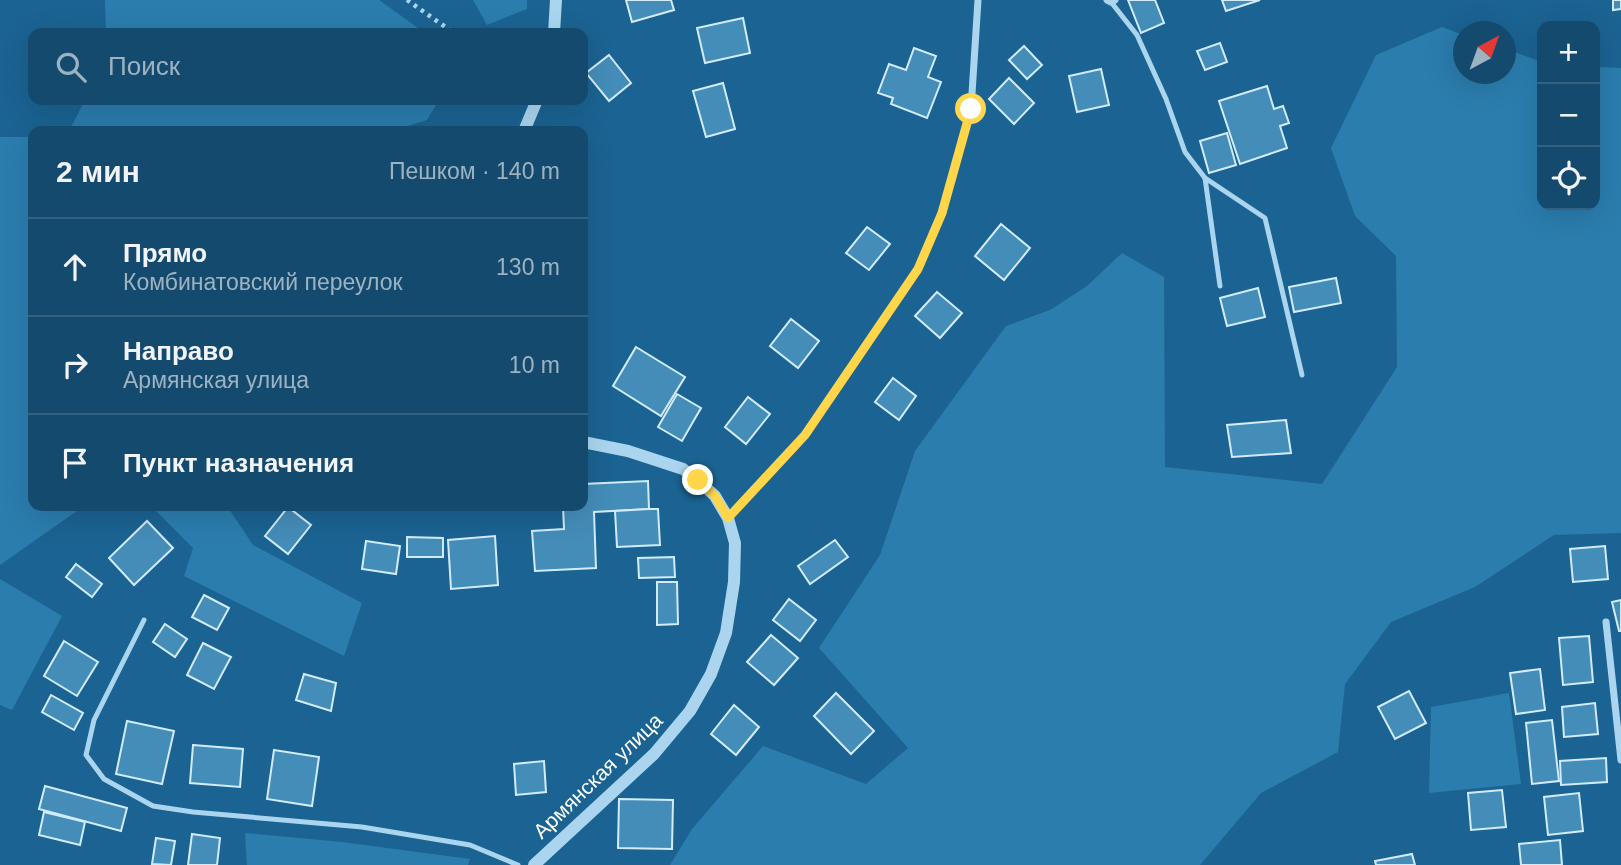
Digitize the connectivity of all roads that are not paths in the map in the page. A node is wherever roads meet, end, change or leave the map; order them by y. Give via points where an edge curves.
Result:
1 (555, 0) edge
2 (978, 0) edge
3 (1111, 1) edge
4 (554, 28) edge
5 (535, 105) edge
6 (526, 126) edge
7 (1205, 178) junction
8 (1220, 286) dead end
9 (1302, 375) dead end
10 (588, 443) edge
11 (728, 518) junction
12 (144, 620) dead end
13 (1606, 622) dead end
14 (1621, 760) edge
15 (518, 865) edge
16 (534, 865) edge

1 - 4 street
2 - 11 street via 971,109 942,213 918,269 805,435
3 - 7 lane via 1137,35 1185,152
5 - 6 street
7 - 8 lane
7 - 9 lane via 1265,218
10 - 11 street, Армянская улица via 683,469 715,496
11 - 16 street, Армянская улица via 735,543 734,582 726,633 712,674 690,711 654,754
12 - 15 lane via 94,720 86,755 104,779 153,806 362,827 470,845
13 - 14 street

